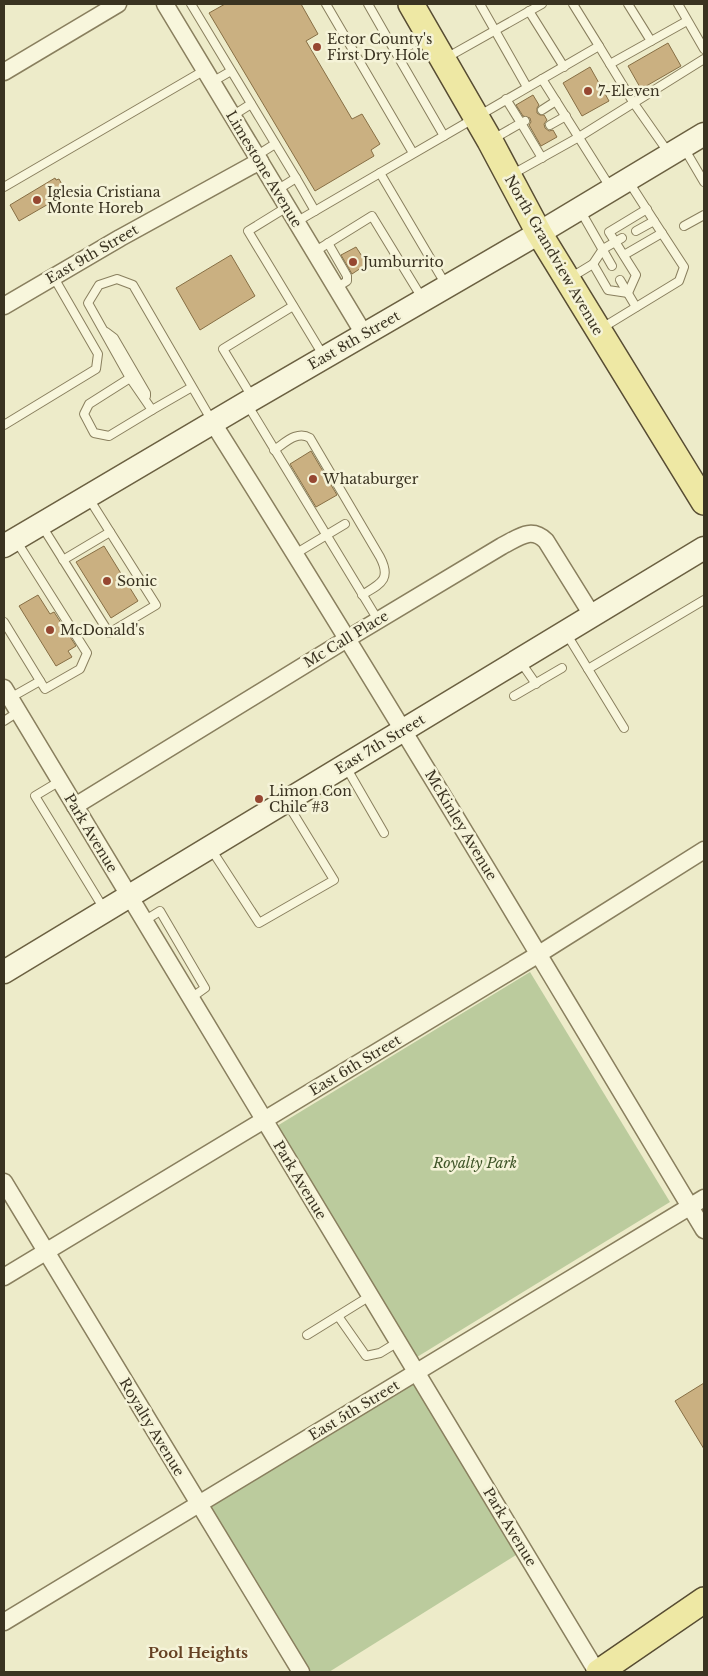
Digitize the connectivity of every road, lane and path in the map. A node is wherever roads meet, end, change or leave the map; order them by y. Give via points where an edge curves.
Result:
1 (118, 4) edge
2 (165, 4) edge
3 (191, 4) edge
4 (326, 4) edge
5 (368, 4) edge
6 (411, 4) edge
7 (480, 4) edge
8 (542, 4) edge
9 (573, 4) edge
10 (628, 4) edge
11 (678, 4) edge
12 (529, 12) junction
13 (688, 21) junction
14 (495, 30) junction
15 (429, 35) junction
16 (651, 41) junction
17 (599, 46) junction
18 (704, 49) edge
19 (396, 53) junction
20 (443, 59) junction
21 (704, 59) edge
22 (610, 64) junction
23 (564, 67) junction
24 (231, 71) junction
25 (4, 72) edge
26 (209, 76) junction
27 (542, 79) junction
28 (527, 87) junction
29 (506, 99) junction
30 (556, 101) junction
31 (633, 102) junction
32 (251, 104) junction
33 (542, 110) dead end
34 (232, 116) junction
35 (566, 116) junction
36 (476, 117) junction
37 (523, 122) junction
38 (550, 125) dead end
39 (704, 134) edge
40 (444, 136) junction
41 (579, 137) junction
42 (490, 141) junction
43 (275, 144) junction
44 (676, 150) junction
45 (414, 153) junction
46 (258, 158) junction
47 (542, 158) junction
48 (380, 173) junction
49 (509, 177) junction
50 (296, 178) junction
51 (704, 182) edge
52 (620, 185) junction
53 (4, 187) edge
54 (277, 190) junction
55 (287, 206) junction
56 (579, 208) junction
57 (647, 209) junction
58 (315, 211) junction
59 (704, 214) edge
60 (654, 221) junction
61 (296, 222) junction
62 (684, 226) dead end
63 (636, 230) dead end
64 (540, 233) junction
65 (662, 233) junction
66 (618, 240) junction
67 (321, 247) junction
68 (603, 249) junction
69 (624, 256) junction
70 (593, 264) junction
71 (612, 266) dead end
72 (53, 276) junction
73 (568, 279) junction
74 (620, 280) dead end
75 (447, 286) junction
76 (628, 293) junction
77 (424, 300) junction
78 (4, 306) edge
79 (293, 306) junction
80 (636, 307) junction
81 (103, 330) junction
82 (598, 331) junction
83 (364, 334) junction
84 (324, 357) junction
85 (130, 378) junction
86 (192, 387) junction
87 (146, 401) junction
88 (250, 401) junction
89 (152, 410) junction
90 (213, 423) junction
91 (4, 425) edge
92 (274, 450) junction
93 (88, 497) junction
94 (704, 502) edge
95 (41, 524) junction
96 (345, 524) dead end
97 (110, 532) junction
98 (325, 535) junction
99 (10, 543) edge
100 (704, 548) edge
101 (295, 554) junction
102 (63, 560) junction
103 (362, 595) junction
104 (704, 600) edge
105 (592, 615) junction
106 (378, 620) junction
107 (4, 622) edge
108 (565, 632) junction
109 (347, 639) junction
110 (518, 660) junction
111 (562, 668) dead end
112 (588, 669) junction
113 (40, 681) junction
114 (536, 684) junction
115 (514, 696) dead end
116 (11, 700) edge
117 (4, 721) edge
118 (624, 728) dead end
119 (403, 730) junction
120 (345, 765) junction
121 (60, 780) junction
122 (286, 801) junction
123 (75, 806) junction
124 (384, 833) dead end
125 (210, 847) junction
126 (704, 850) edge
127 (129, 896) junction
128 (105, 910) junction
129 (539, 954) junction
130 (7, 967) edge
131 (264, 1120) junction
132 (4, 1182) edge
133 (697, 1202) edge
134 (704, 1230) edge
135 (46, 1252) junction
136 (4, 1277) edge
137 (370, 1296) junction
138 (338, 1316) junction
139 (307, 1335) dead end
140 (398, 1342) junction
141 (416, 1372) junction
142 (199, 1504) junction
143 (704, 1600) edge
144 (5, 1619) edge
145 (301, 1672) edge
146 (598, 1672) edge

1 - 25 street
2 - 26 street, Limestone Avenue
3 - 24 lane
4 - 45 lane
5 - 19 lane
6 - 15 main road, North Grandview Avenue
7 - 14 lane
8 - 12 lane
9 - 17 lane
10 - 16 lane
11 - 13 lane
12 - 14 lane
12 - 23 lane
13 - 16 lane
13 - 18 lane
14 - 20 lane
14 - 28 lane
15 - 19 lane
15 - 20 main road, North Grandview Avenue
16 - 22 lane
17 - 22 lane
17 - 23 lane
19 - 40 lane
20 - 36 main road, North Grandview Avenue
21 - 31 lane
22 - 31 lane
23 - 27 lane
24 - 26 lane
24 - 32 lane
26 - 34 street, Limestone Avenue
26 - 53 lane
27 - 28 lane
27 - 30 lane
28 - 29 lane
29 - 36 lane
29 - 37 lane
30 - 33 lane
30 - 35 lane
31 - 41 lane
31 - 44 lane
32 - 34 lane
32 - 43 lane
34 - 46 street, Limestone Avenue
35 - 38 lane
35 - 41 lane
36 - 40 lane
36 - 42 main road, North Grandview Avenue
37 - 42 lane
37 - 47 lane
39 - 44 street, East 8th Street
40 - 45 lane
41 - 47 lane
41 - 52 lane
42 - 49 main road, North Grandview Avenue
43 - 46 lane
43 - 50 lane
44 - 51 lane
44 - 52 street, East 8th Street
45 - 48 lane
46 - 54 street, Limestone Avenue
46 - 72 street, East 9th Street
47 - 49 lane
48 - 58 lane
48 - 75 lane
49 - 64 main road, North Grandview Avenue
50 - 54 lane
50 - 58 lane
52 - 56 street, East 8th Street
52 - 57 lane
54 - 55 street, Limestone Avenue
55 - 61 street, Limestone Avenue
55 - 79 lane via 248,231
56 - 64 street, East 8th Street
56 - 68 lane
57 - 60 lane
57 - 66 lane via 608,232
58 - 61 lane
59 - 62 lane
60 - 63 lane
60 - 65 lane
61 - 67 street, Limestone Avenue
64 - 73 main road, North Grandview Avenue
64 - 75 street, East 8th Street
65 - 69 lane
65 - 80 lane via 684,267 679,281
66 - 68 lane
66 - 69 lane
67 - 77 lane via 372,216
67 - 83 street, Limestone Avenue via 336,288
68 - 70 lane
68 - 71 lane
69 - 76 lane via 636,275
70 - 73 lane
70 - 76 lane via 608,290
72 - 78 street, East 9th Street
72 - 91 lane via 98,354 96,368
73 - 82 main road, North Grandview Avenue
74 - 76 lane
75 - 77 street, East 8th Street
76 - 80 lane
77 - 83 street, East 8th Street
79 - 84 lane
79 - 88 lane via 223,349
80 - 82 lane
81 - 85 lane
81 - 86 lane via 88,303 99,285 117,279 133,285
81 - 87 lane via 114,338 146,393
82 - 94 main road, North Grandview Avenue
83 - 84 street, East 8th Street
84 - 88 street, East 8th Street
85 - 87 lane
85 - 89 lane via 89,404 84,414 94,433 109,436
86 - 89 lane
86 - 90 lane
87 - 89 lane
88 - 90 street, East 8th Street
88 - 92 lane
90 - 93 street, East 8th Street
90 - 101 street, McKinley Avenue
92 - 98 lane
92 - 103 lane via 297,435 304,434 310,438 386,571 380,584
93 - 95 street, East 8th Street
93 - 97 lane
95 - 99 street, East 8th Street
95 - 102 lane
96 - 98 lane
97 - 102 lane
97 - 102 lane via 156,605 109,634
98 - 101 lane
98 - 103 lane
99 - 113 lane via 87,653 80,669 45,689
100 - 105 street, East 7th Street
101 - 109 street, McKinley Avenue
103 - 106 lane
104 - 112 lane
105 - 106 street, Mc Call Place via 546,541 540,534 533,533 502,546
105 - 108 street, East 7th Street
106 - 109 street, Mc Call Place
107 - 113 lane
108 - 110 street, East 7th Street
108 - 112 lane
109 - 119 street, McKinley Avenue
109 - 123 street, Mc Call Place
110 - 114 lane
110 - 119 street, East 7th Street
111 - 114 lane
112 - 118 lane
113 - 116 lane
114 - 115 lane
116 - 117 lane
116 - 121 street, Park Avenue
119 - 120 street, East 7th Street
119 - 129 street, McKinley Avenue
120 - 122 street, East 7th Street
120 - 124 lane
121 - 123 street, Park Avenue
121 - 128 lane via 35,796
122 - 125 street, East 7th Street
122 - 125 lane via 334,880 260,923
123 - 127 street, Park Avenue
125 - 127 street, East 7th Street
126 - 129 street, East 6th Street
127 - 128 street, East 7th Street
127 - 131 street, Park Avenue
128 - 130 street, East 7th Street
129 - 131 street, East 6th Street
129 - 133 street, McKinley Avenue
131 - 135 street, East 6th Street
131 - 137 street, Park Avenue
132 - 135 street, Royalty Avenue
133 - 134 street, McKinley Avenue
133 - 141 street, East 5th Street
135 - 136 street, East 6th Street
135 - 142 street, Royalty Avenue
137 - 138 lane
137 - 140 street, Park Avenue
138 - 139 lane
138 - 140 lane via 363,1355 380,1353
140 - 141 street, Park Avenue
141 - 142 street, East 5th Street
141 - 146 street, Park Avenue
142 - 144 street, East 5th Street
142 - 145 street, Royalty Avenue
143 - 146 main road

